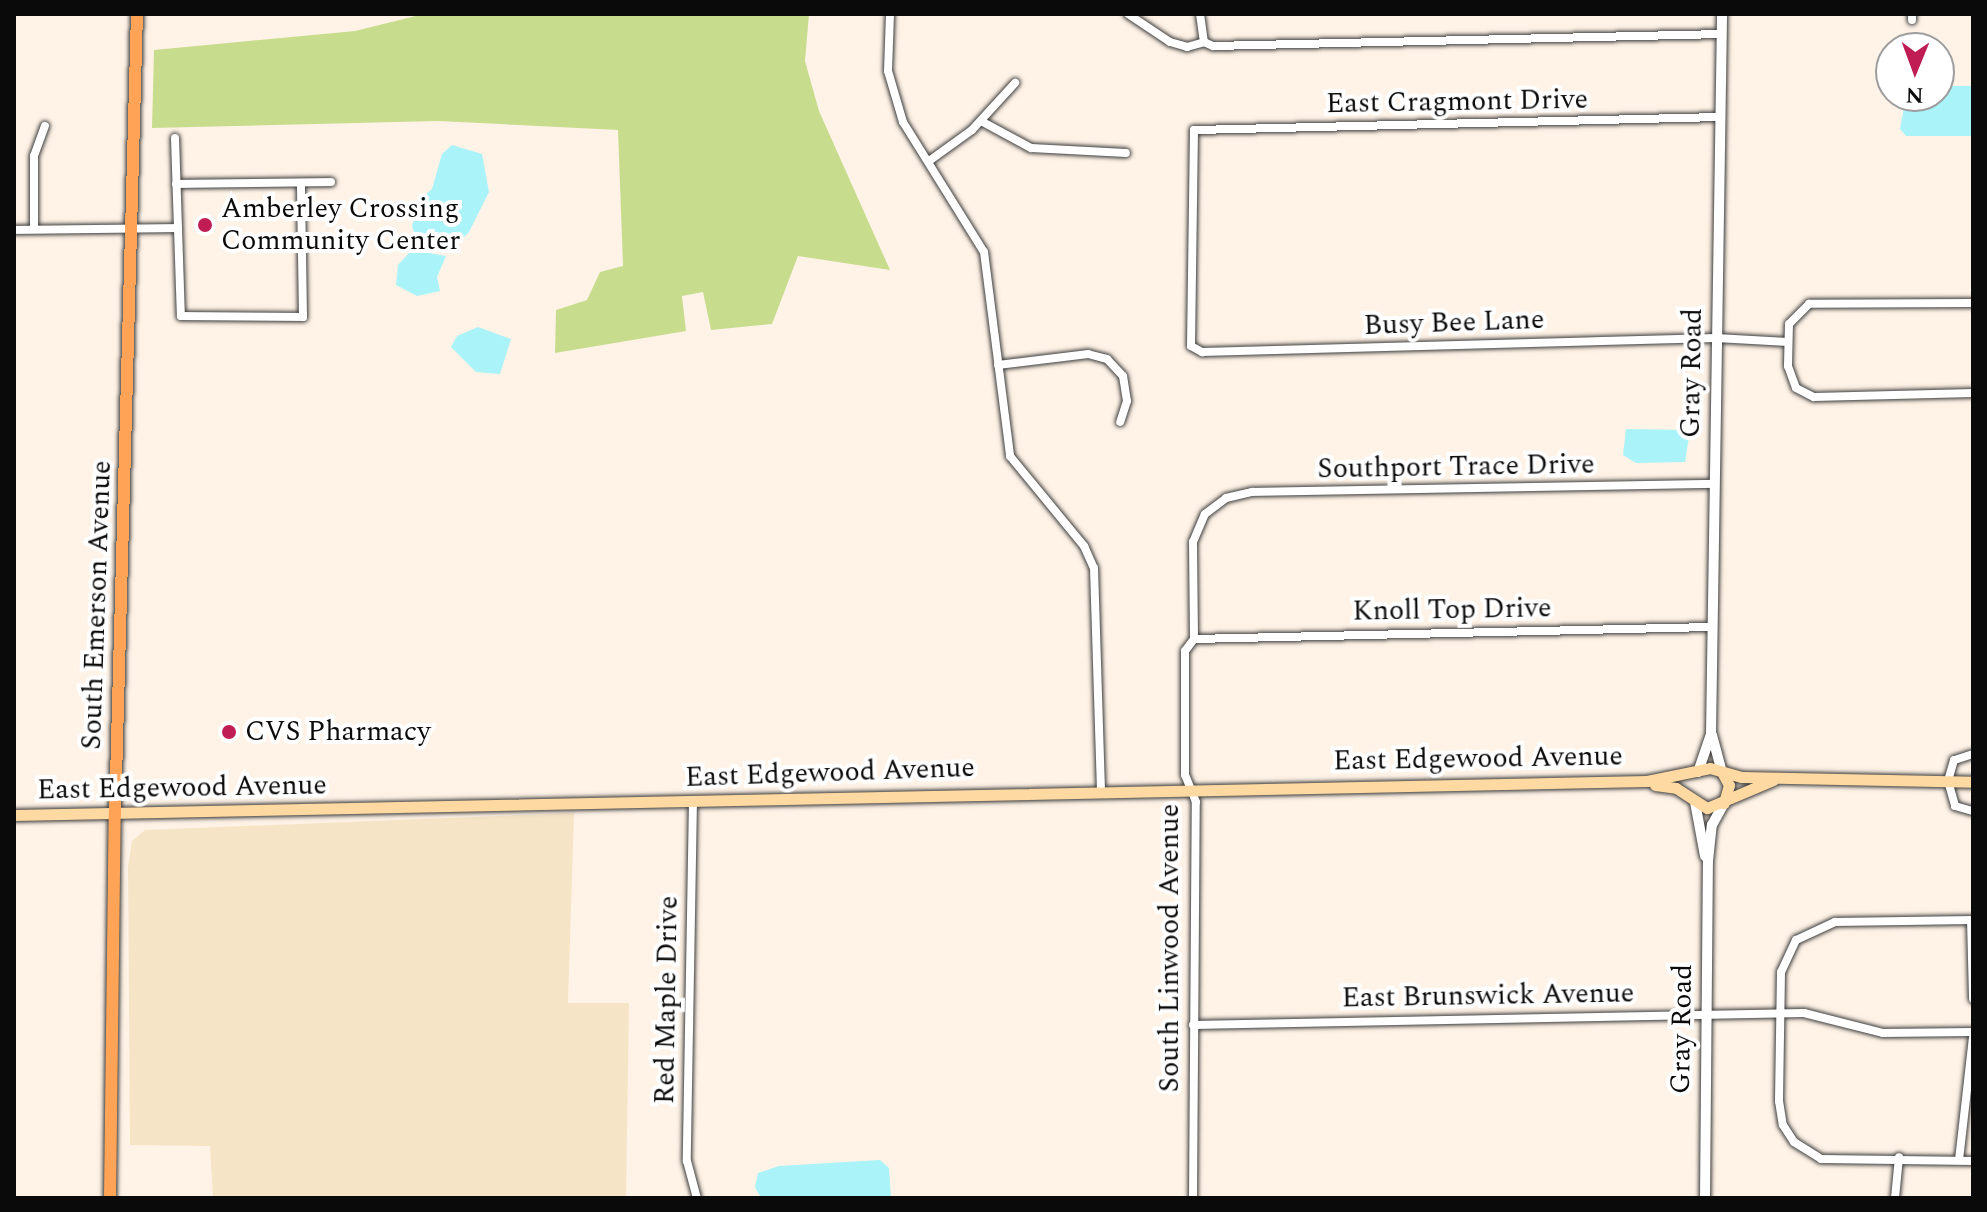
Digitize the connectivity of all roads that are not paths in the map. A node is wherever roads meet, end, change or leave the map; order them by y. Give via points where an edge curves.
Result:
1 (137, 14) edge
2 (890, 14) edge
3 (1128, 14) edge
4 (1200, 14) edge
5 (1722, 14) edge
6 (1722, 34) junction
7 (1204, 42) junction
8 (1015, 83) dead end
9 (1720, 117) junction
10 (981, 121) junction
11 (45, 126) dead end
12 (175, 138) dead end
13 (1126, 153) dead end
14 (929, 161) junction
15 (331, 182) dead end
16 (301, 183) junction
17 (176, 184) junction
18 (178, 228) junction
19 (34, 229) junction
20 (14, 230) edge
21 (133, 230) junction
22 (1973, 303) edge
23 (1716, 338) junction
24 (1788, 342) junction
25 (1194, 350) joint
26 (998, 365) junction
27 (1973, 393) edge
28 (1120, 422) dead end
29 (1714, 484) junction
30 (1205, 514) joint
31 (1711, 627) junction
32 (1194, 639) junction
33 (1711, 734) junction
34 (1973, 754) edge
35 (1698, 772) junction
36 (1722, 772) junction
37 (1784, 775) junction
38 (1647, 781) junction
39 (1948, 781) junction
40 (1973, 782) edge
41 (1190, 788) junction
42 (1101, 789) junction
43 (693, 800) junction
44 (1695, 802) junction
45 (1724, 803) junction
46 (1973, 811) edge
47 (14, 815) edge
48 (115, 815) junction
49 (1708, 861) junction
50 (1972, 920) edge
51 (1973, 999) edge
52 (1707, 1012) junction
53 (1782, 1014) junction
54 (1193, 1025) junction
55 (1973, 1035) edge
56 (1899, 1157) junction
57 (1959, 1160) junction
58 (1973, 1161) edge
59 (110, 1198) edge
60 (697, 1198) edge
61 (1193, 1198) edge
62 (1705, 1198) edge
63 (1895, 1198) edge

1 - 21 main road, South Emerson Avenue
2 - 14 street via 890,87 903,122
3 - 7 street via 1176,44
4 - 7 street
5 - 6 street, Gray Road
6 - 7 street
6 - 9 street, Gray Road
8 - 10 street
9 - 23 street, Gray Road
9 - 25 street, East Cragmont Drive via 1194,130 1189,317
10 - 13 street via 1031,148
10 - 14 street
11 - 19 street via 34,156
12 - 17 street
14 - 26 street via 984,252
15 - 16 street
16 - 17 street
16 - 18 street via 303,317 181,316
17 - 18 street
18 - 21 street
19 - 20 street
19 - 21 street
21 - 48 main road, South Emerson Avenue
22 - 24 street via 1809,304 1791,320
23 - 24 street, Busy Bee Lane
23 - 25 street, Busy Bee Lane
23 - 29 street, Gray Road
24 - 27 street via 1790,378 1806,395
26 - 28 street via 1088,354 1107,359 1123,376 1127,401
26 - 42 street via 1010,456 1084,546 1094,568
29 - 30 street, Southport Trace Drive via 1252,492 1226,498
29 - 31 street, Gray Road
30 - 32 street, South Linwood Avenue via 1192,550
31 - 32 street, Knoll Top Drive
31 - 33 street, Gray Road
32 - 41 street, South Linwood Avenue via 1185,651 1185,775
33 - 35 street, Gray Road
33 - 36 street, Gray Road
34 - 39 street via 1956,759
35 - 36 main road
35 - 38 main road, East Edgewood Avenue
35 - 44 main road via 1689,789
36 - 37 main road via 1742,777
36 - 45 main road via 1729,785
37 - 39 main road
37 - 45 main road
38 - 41 main road, East Edgewood Avenue
38 - 44 main road, East Edgewood Avenue via 1676,788
39 - 40 main road
39 - 46 street via 1952,801
41 - 42 main road, East Edgewood Avenue
41 - 54 street, South Linwood Avenue via 1196,802
42 - 43 main road, East Edgewood Avenue
43 - 48 main road, East Edgewood Avenue
43 - 60 street, Red Maple Drive via 687,1165
44 - 45 main road via 1707,808
44 - 49 street, Gray Road
45 - 49 street, Gray Road via 1714,818
47 - 48 main road, East Edgewood Avenue
48 - 59 main road, South Emerson Avenue
49 - 52 street, Gray Road
50 - 51 street
50 - 53 street via 1835,922 1812,928 1785,957
52 - 53 street, East Brunswick Avenue
52 - 54 street, East Brunswick Avenue
52 - 62 street, Gray Road
53 - 55 street, East Brunswick Avenue via 1819,1015 1896,1035
53 - 56 street via 1779,1109 1794,1142 1829,1161
54 - 61 street, South Linwood Avenue
55 - 57 street
56 - 57 street
56 - 63 street
57 - 58 street

